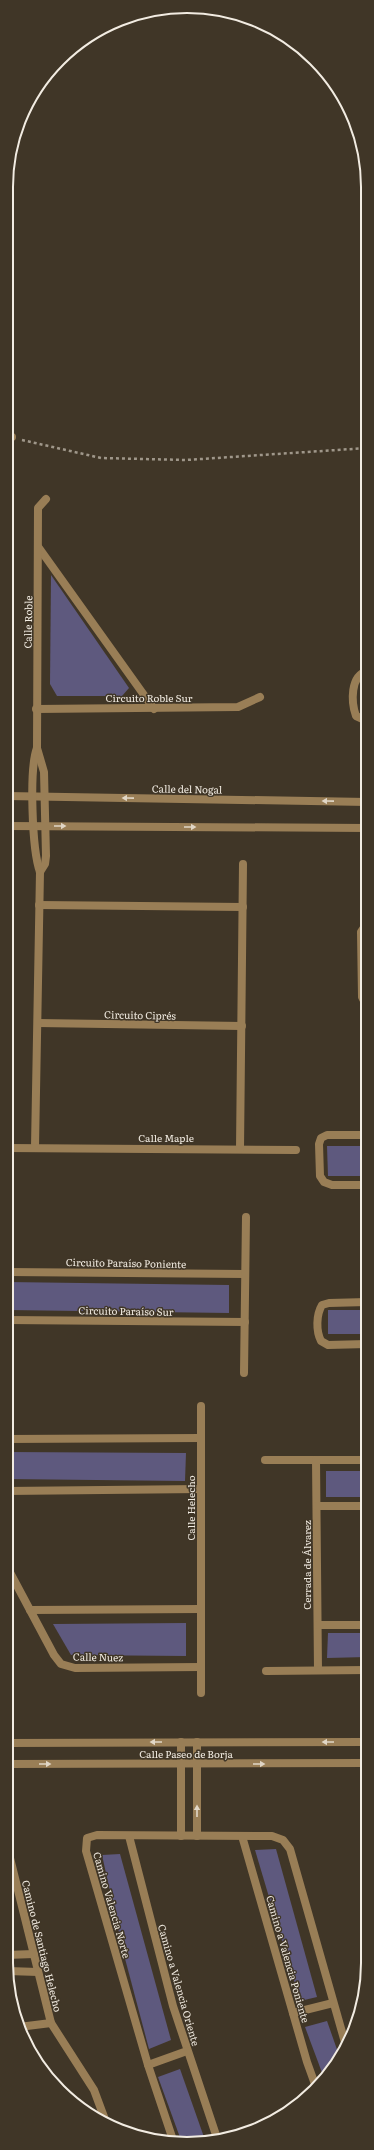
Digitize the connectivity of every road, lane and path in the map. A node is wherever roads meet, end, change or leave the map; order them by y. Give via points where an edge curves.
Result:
1 (13, 438) edge
2 (361, 448) edge
3 (46, 500) dead end
4 (39, 548) junction
5 (361, 674) edge
6 (260, 697) dead end
7 (36, 709) junction
8 (154, 709) junction
9 (361, 719) edge
10 (37, 748) junction
11 (13, 796) edge
12 (33, 796) junction
13 (44, 796) junction
14 (361, 802) edge
15 (13, 826) edge
16 (35, 826) junction
17 (44, 826) junction
18 (361, 828) edge
19 (244, 864) dead end
20 (40, 872) junction
21 (40, 905) junction
22 (243, 907) junction
23 (38, 1023) junction
24 (242, 1026) junction
25 (361, 1135) edge
26 (35, 1147) junction
27 (13, 1148) edge
28 (240, 1149) junction
29 (296, 1150) dead end
30 (361, 1185) edge
31 (246, 1217) dead end
32 (13, 1272) edge
33 (245, 1274) junction
34 (361, 1302) edge
35 (13, 1320) edge
36 (245, 1322) junction
37 (361, 1344) edge
38 (244, 1374) dead end
39 (201, 1406) dead end
40 (201, 1438) junction
41 (13, 1440) edge
42 (265, 1460) dead end
43 (316, 1460) junction
44 (361, 1460) edge
45 (201, 1489) junction
46 (13, 1491) edge
47 (317, 1506) junction
48 (361, 1506) edge
49 (13, 1578) edge
50 (201, 1609) junction
51 (30, 1610) junction
52 (318, 1625) junction
53 (361, 1625) edge
54 (200, 1667) junction
55 (266, 1670) dead end
56 (318, 1670) junction
57 (361, 1670) edge
58 (200, 1692) dead end
59 (181, 1742) junction
60 (197, 1742) junction
61 (361, 1742) edge
62 (13, 1743) edge
63 (361, 1763) edge
64 (13, 1764) edge
65 (181, 1764) junction
66 (197, 1764) junction
67 (129, 1836) junction
68 (181, 1836) junction
69 (197, 1836) junction
70 (242, 1836) junction
71 (13, 1870) edge
72 (34, 1954) junction
73 (13, 1955) edge
74 (13, 1971) edge
75 (38, 1972) junction
76 (333, 2003) junction
77 (293, 2013) junction
78 (51, 2023) junction
79 (25, 2027) edge
80 (344, 2039) edge
81 (187, 2051) junction
82 (148, 2065) junction
83 (314, 2082) edge
84 (104, 2116) edge
85 (216, 2135) edge
86 (172, 2137) edge

1 - 2 path via 101,458 186,460
3 - 4 street, Calle Roble via 38,508
4 - 7 street, Calle Roble
4 - 8 street
5 - 9 street via 354,684 354,711
6 - 8 street, Circuito Roble Sur via 238,707
7 - 8 street, Circuito Roble Sur
7 - 10 street, Calle Roble
10 - 12 street, Calle Roble via 33,764
10 - 13 street, Calle Roble via 43,763
11 - 12 street, Calle del Nogal
12 - 13 street, Calle del Nogal
12 - 16 street, Calle Roble
14 -> 13 street, Calle del Nogal
13 - 17 street, Calle Roble
15 - 16 street
16 - 17 street
16 - 20 street via 35,856
17 -> 18 street
17 - 20 street via 46,856
19 - 22 street
20 - 21 street
21 - 22 street
21 - 23 street
22 - 24 street
23 - 24 street, Circuito Ciprés
23 - 26 street
24 - 28 street
25 - 30 street via 327,1135 321,1138 319,1144 320,1176 324,1182 332,1185
26 - 27 street, Calle Maple
26 - 28 street, Calle Maple
28 - 29 street, Calle Maple
31 - 33 street
32 - 33 street, Circuito Paraíso Poniente
33 - 36 street
34 - 37 street via 329,1302 322,1305 318,1312 318,1336 321,1342 328,1345
35 - 36 street, Circuito Paraíso Sur
36 - 38 street
39 - 40 street, Calle Helecho
40 - 41 street
40 - 45 street, Calle Helecho
42 - 43 street
43 - 44 street
43 - 47 street, Cerrada de Álvarez
45 - 46 street
45 - 50 street, Calle Helecho
47 - 48 street
47 - 52 street, Cerrada de Álvarez
49 - 51 street, Calle Nuez
50 - 51 street
50 - 54 street, Calle Helecho
51 - 54 street, Calle Nuez via 61,1664
52 - 53 street
52 - 56 street, Cerrada de Álvarez
54 - 58 street, Calle Helecho
55 - 56 street
56 - 57 street
59 - 60 street, Calle Paseo de Borja
59 -> 62 street, Calle Paseo de Borja
59 - 65 street
61 -> 60 street, Calle Paseo de Borja
60 - 66 street
66 -> 63 street, Calle Paseo de Borja
64 -> 65 street, Calle Paseo de Borja
65 - 66 street, Calle Paseo de Borja
65 - 68 street
69 -> 66 street
67 - 68 street, Camino Valencia Norte
67 - 81 street, Camino a Valencia Oriente
67 - 82 street, Camino Valencia Norte via 92,1836 87,1838 86,1851
68 - 69 street, Camino Valencia Norte
69 - 70 street, Camino Valencia Norte
70 - 76 street, Camino Valencia Norte via 272,1836 283,1840 290,1849
70 - 77 street, Camino a Valencia Poniente
71 - 72 street, Camino de Santiago Helecho
72 - 73 street
72 - 75 street, Camino de Santiago Helecho
74 - 75 street
75 - 78 street, Camino de Santiago Helecho
76 - 77 street
76 - 80 street
77 - 83 street, Camino a Valencia Poniente
78 - 79 street, Camino de Santiago Helecho
78 - 84 street via 94,2090
81 - 82 street
81 - 85 street, Camino a Valencia Oriente
82 - 86 street, Camino Valencia Norte

